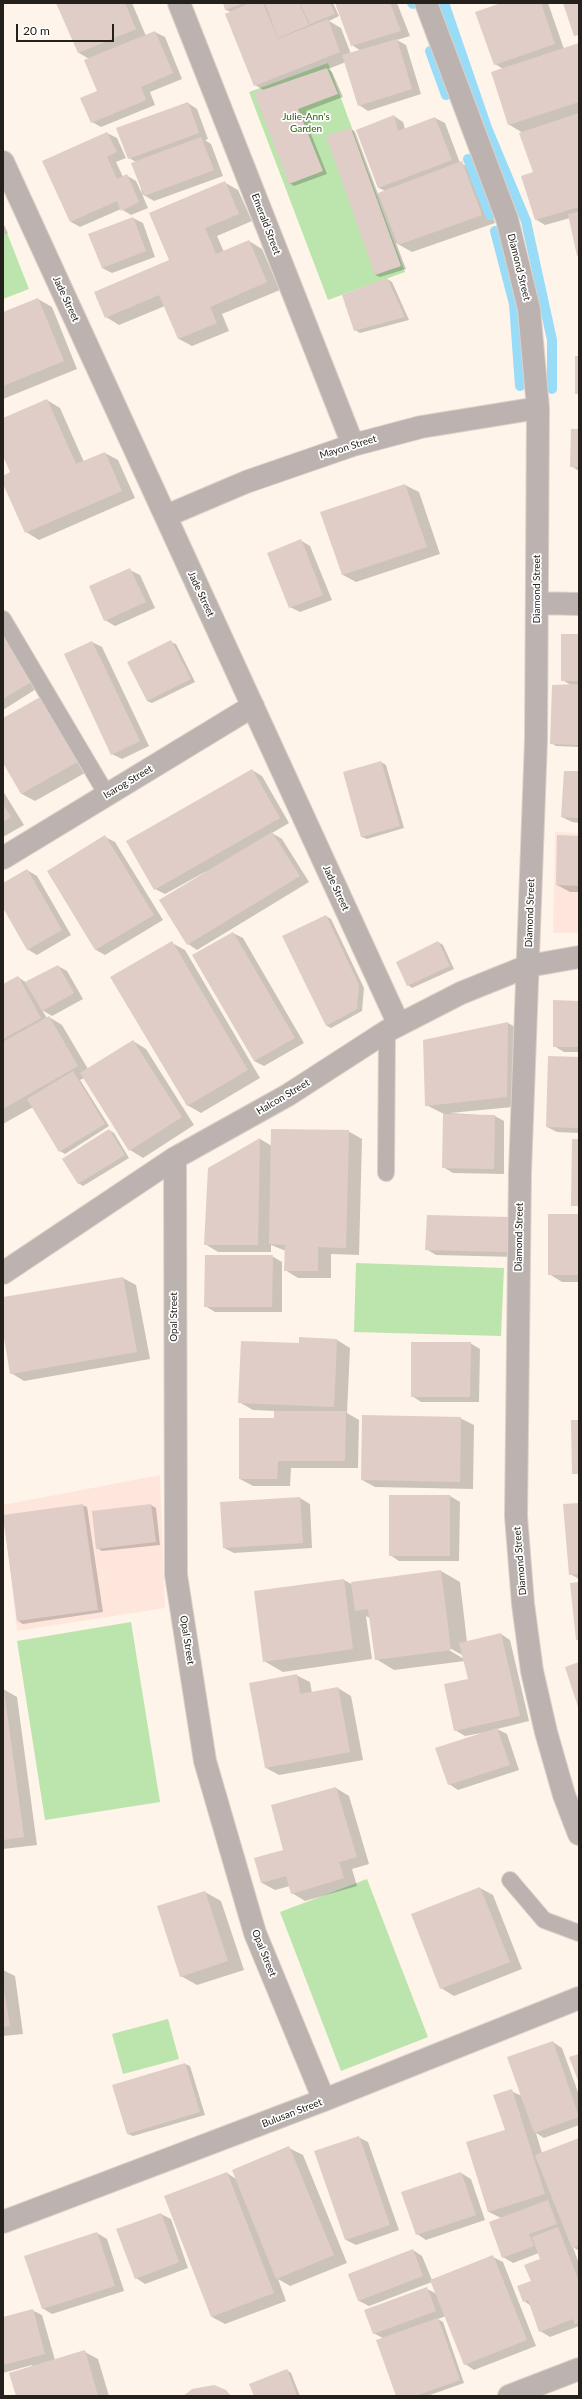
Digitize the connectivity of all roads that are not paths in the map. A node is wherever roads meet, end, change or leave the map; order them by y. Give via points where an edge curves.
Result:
1 (179, 3) edge
2 (426, 3) edge
3 (3, 162) edge
4 (538, 408) junction
5 (353, 445) junction
6 (166, 516) junction
7 (537, 603) junction
8 (579, 604) edge
9 (3, 619) edge
10 (252, 706) junction
11 (107, 795) junction
12 (3, 858) edge
13 (579, 957) edge
14 (528, 966) junction
15 (393, 1028) junction
16 (175, 1158) junction
17 (386, 1173) dead end
18 (3, 1273) edge
19 (579, 1834) edge
20 (510, 1880) dead end
21 (579, 1933) edge
22 (579, 1998) edge
23 (324, 2100) junction
24 (3, 2222) edge
25 (579, 2368) edge
26 (509, 2396) edge

1 - 5 street, Emerald Street
2 - 4 street, Diamond Street via 507,219 529,308
3 - 6 street, Jade Street
4 - 5 street, Mayon Street via 421,427
4 - 7 street, Diamond Street
5 - 6 street, Mayon Street via 246,482
6 - 10 street, Jade Street
7 - 8 street
7 - 14 street, Diamond Street via 536,740
9 - 11 lane
10 - 11 street, Isarog Street
10 - 15 street, Jade Street
11 - 12 street, Isarog Street
13 - 14 street, Halcon Street
14 - 15 street, Halcon Street via 461,993
14 - 19 street, Diamond Street via 518,1256 516,1516 523,1604 532,1671 562,1788
15 - 16 street, Halcon Street via 288,1095
15 - 17 lane
16 - 18 street, Halcon Street
16 - 23 street, Opal Street via 176,1575 206,1761 255,1933
20 - 21 lane via 544,1920
22 - 23 street, Bulusan Street
23 - 24 street, Bulusan Street
25 - 26 street

